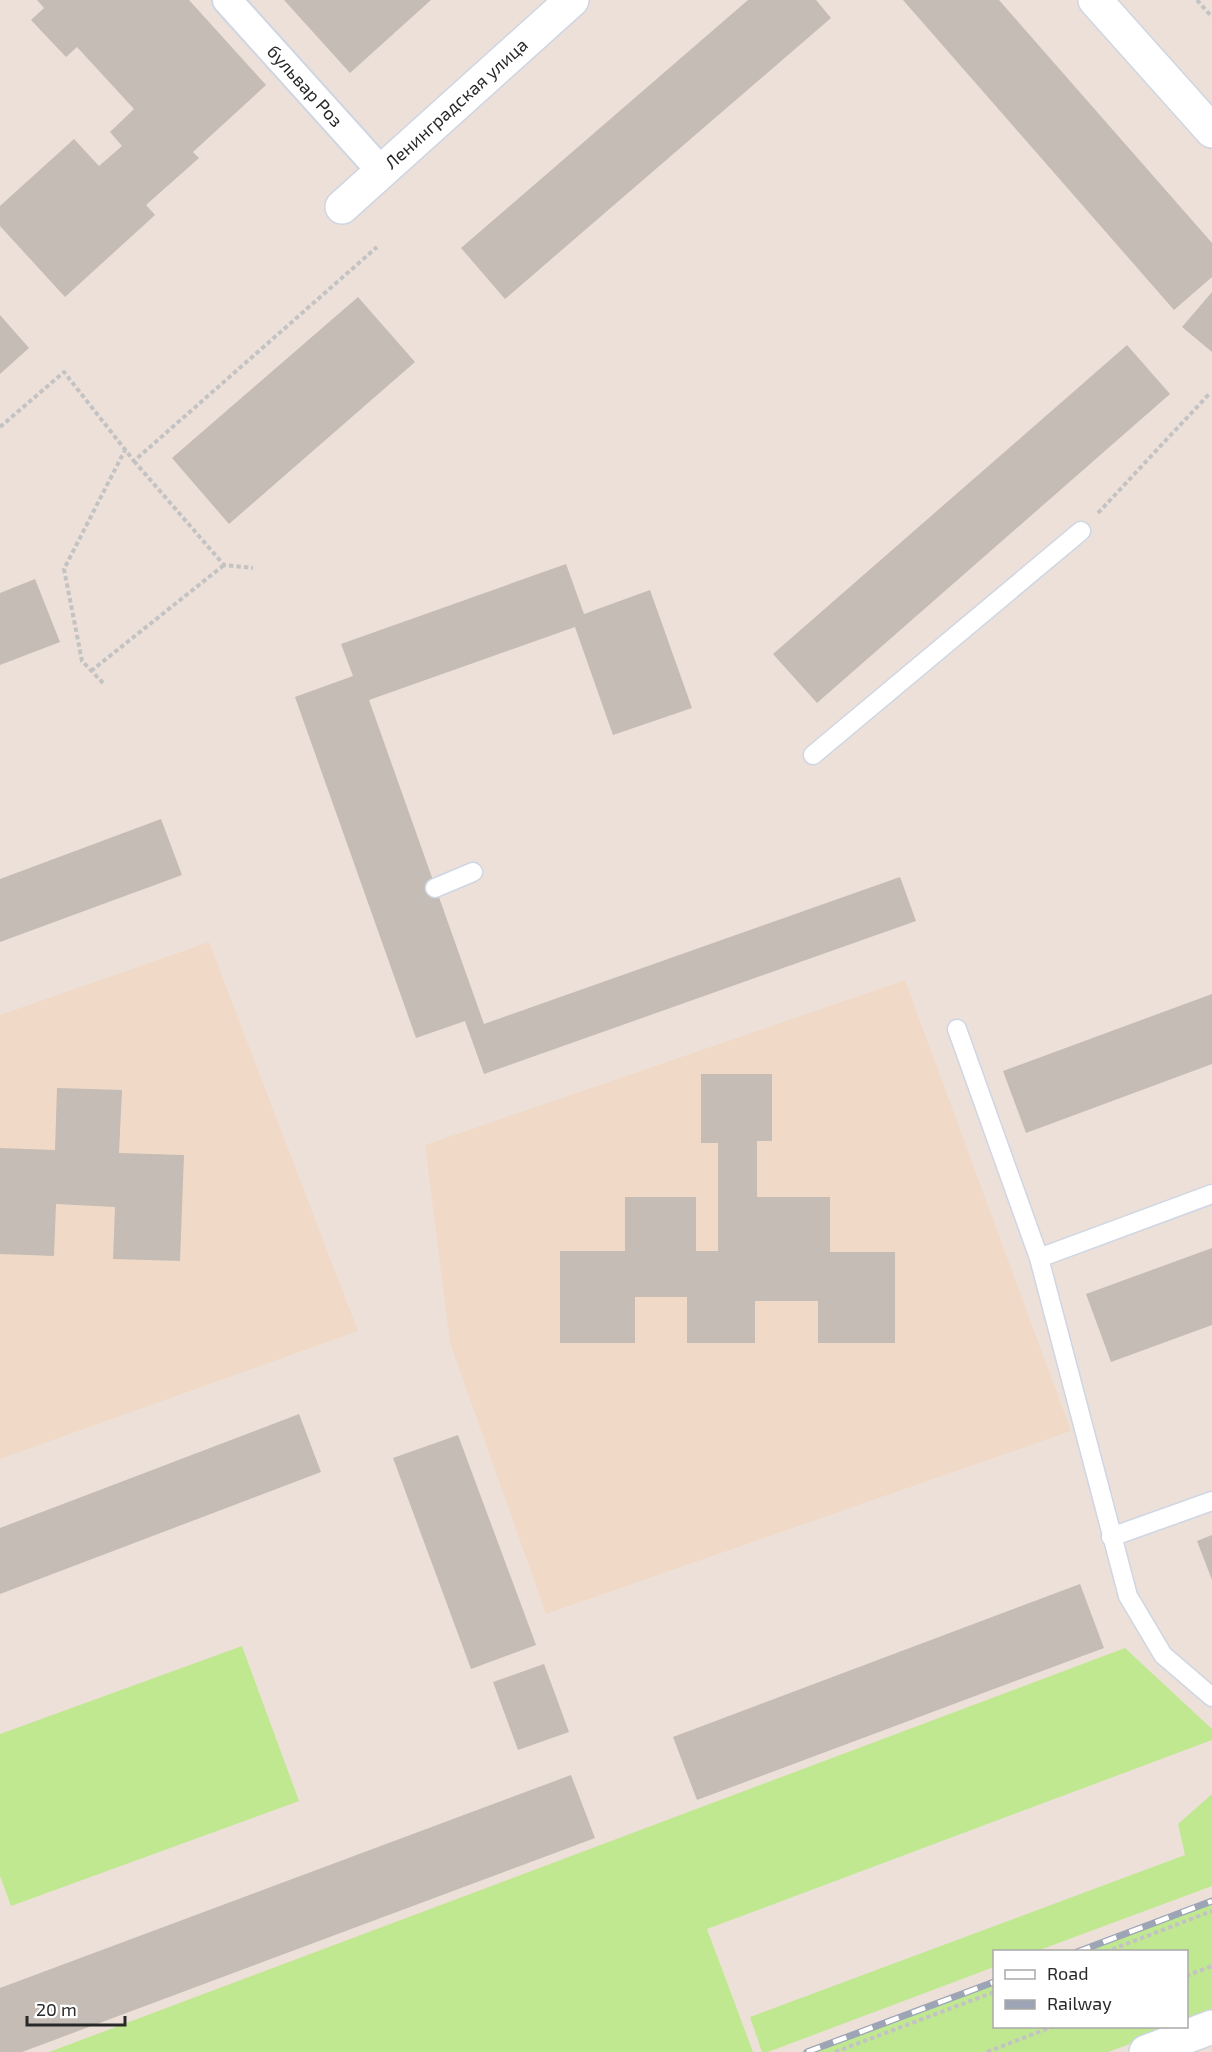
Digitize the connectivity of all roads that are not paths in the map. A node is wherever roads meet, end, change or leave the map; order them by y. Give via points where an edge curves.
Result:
1 (227, 0) edge
2 (572, 0) edge
3 (1095, 0) edge
4 (1212, 131) edge
5 (382, 172) junction
6 (342, 207) dead end
7 (1082, 531) road end
8 (813, 756) dead end
9 (473, 872) dead end
10 (435, 888) dead end
11 (957, 1029) dead end
12 (1212, 1194) edge
13 (1039, 1258) junction
14 (1212, 1500) edge
15 (1111, 1537) junction
16 (1212, 1696) edge
17 (1212, 2027) edge
18 (1146, 2052) edge

1 - 5 street, бульвар Роз
2 - 5 street, Ленинградская улица
3 - 4 street
5 - 6 street, Ленинградская улица
7 - 8 lane
9 - 10 lane
11 - 13 lane
12 - 13 lane
13 - 15 lane
14 - 15 lane
15 - 16 lane via 1128,1596 1163,1655
17 - 18 street

